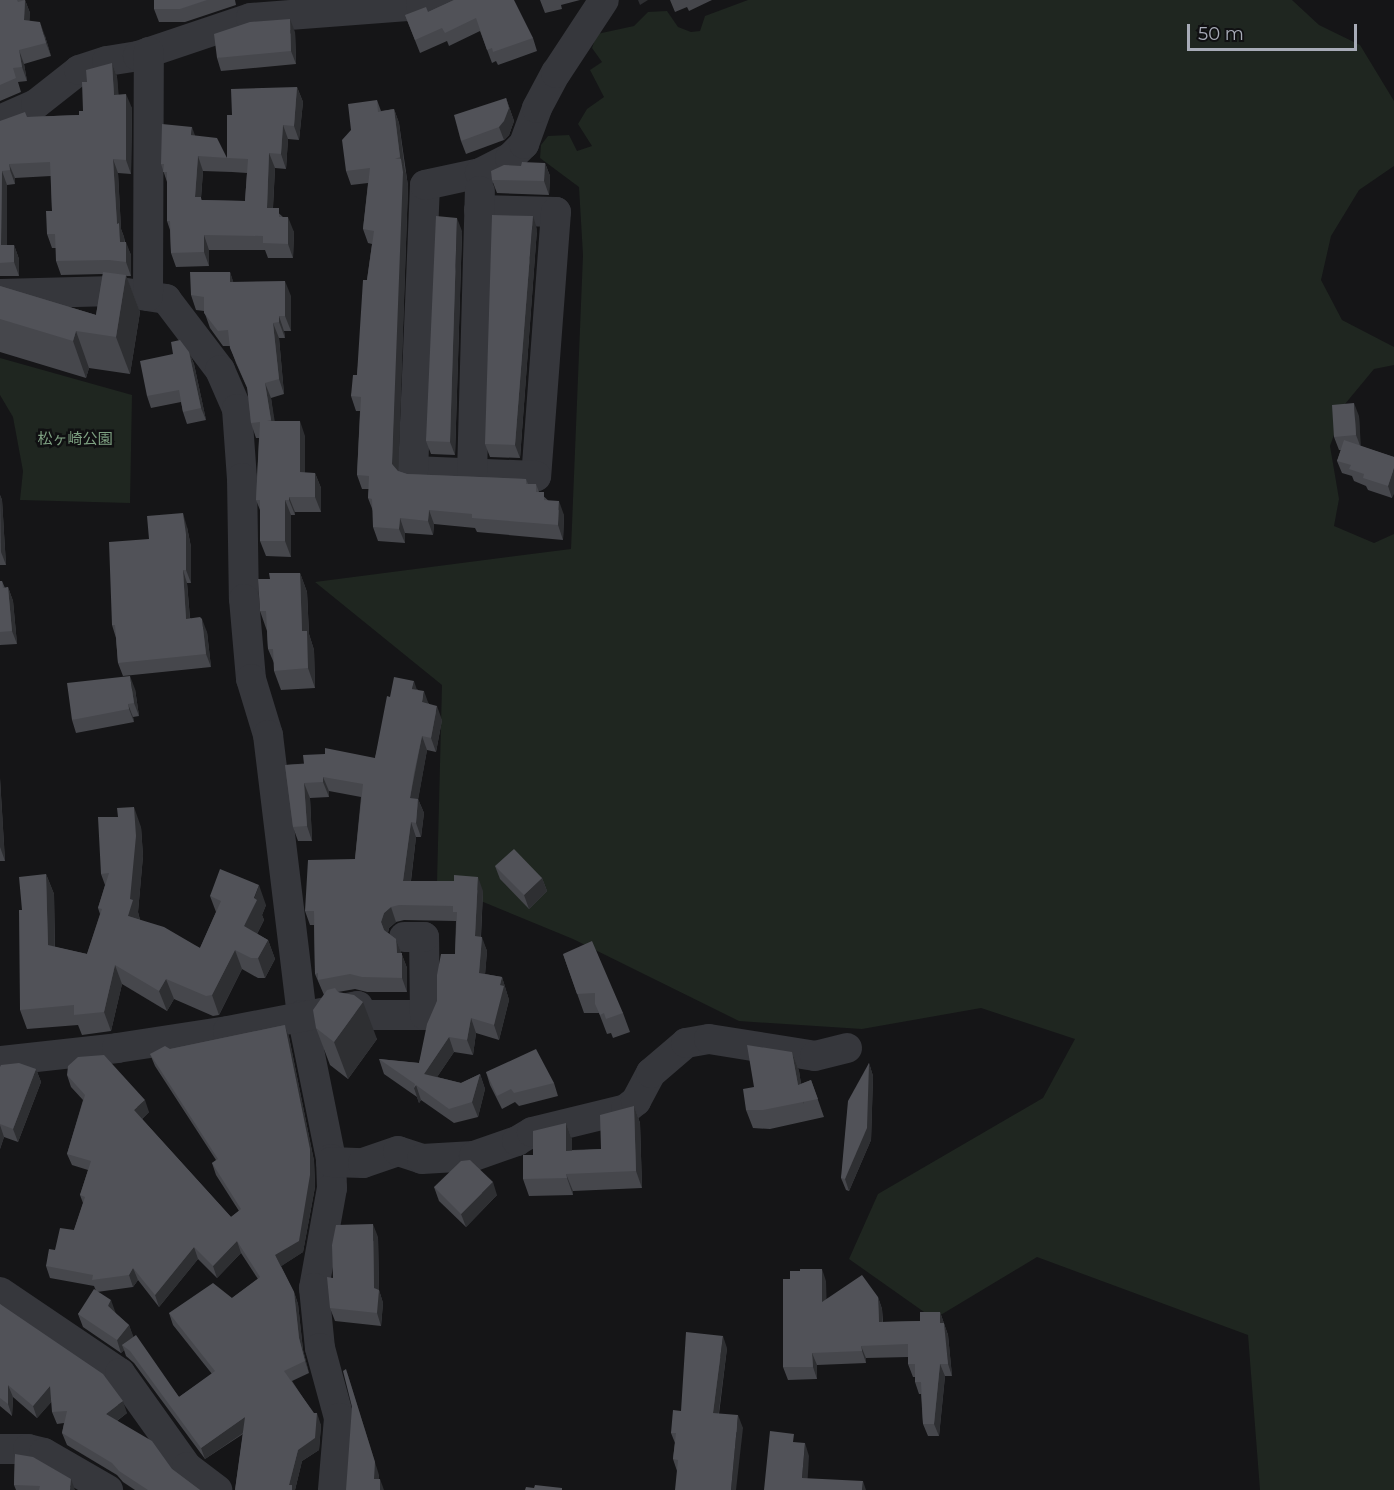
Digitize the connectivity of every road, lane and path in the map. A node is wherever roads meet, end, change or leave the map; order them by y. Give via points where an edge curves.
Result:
1 (446, 0) edge
2 (604, 0) edge
3 (149, 52) junction
4 (0, 120) edge
5 (480, 173) junction
6 (479, 210) junction
7 (0, 294) edge
8 (148, 296) junction
9 (472, 474) junction
10 (404, 937) dead end
11 (302, 1015) junction
12 (847, 1048) dead end
13 (0, 1061) edge
14 (331, 1162) junction
15 (0, 1292) edge
16 (0, 1449) edge
17 (108, 1490) edge
18 (216, 1490) edge
19 (333, 1490) edge

1 - 3 street via 251,18
2 - 5 street via 537,108 524,144 510,158
3 - 4 street via 79,70 36,104
3 - 8 street
5 - 6 street
5 - 9 street via 425,185 413,471
6 - 9 street
6 - 9 street via 555,212 536,476
7 - 8 street via 114,291
8 - 11 street via 166,299 220,370 237,409 251,679 268,735
10 - 11 street via 424,937 425,1015 361,1016 358,1006
11 - 13 street via 117,1048
11 - 14 street
12 - 14 street via 815,1056 709,1039 686,1043 651,1073 636,1101 626,1109 532,1132 474,1156 422,1159 398,1151 363,1163
14 - 19 street via 332,1188 314,1288 320,1348 339,1418
15 - 18 street via 120,1373 187,1467
16 - 17 street via 44,1453

